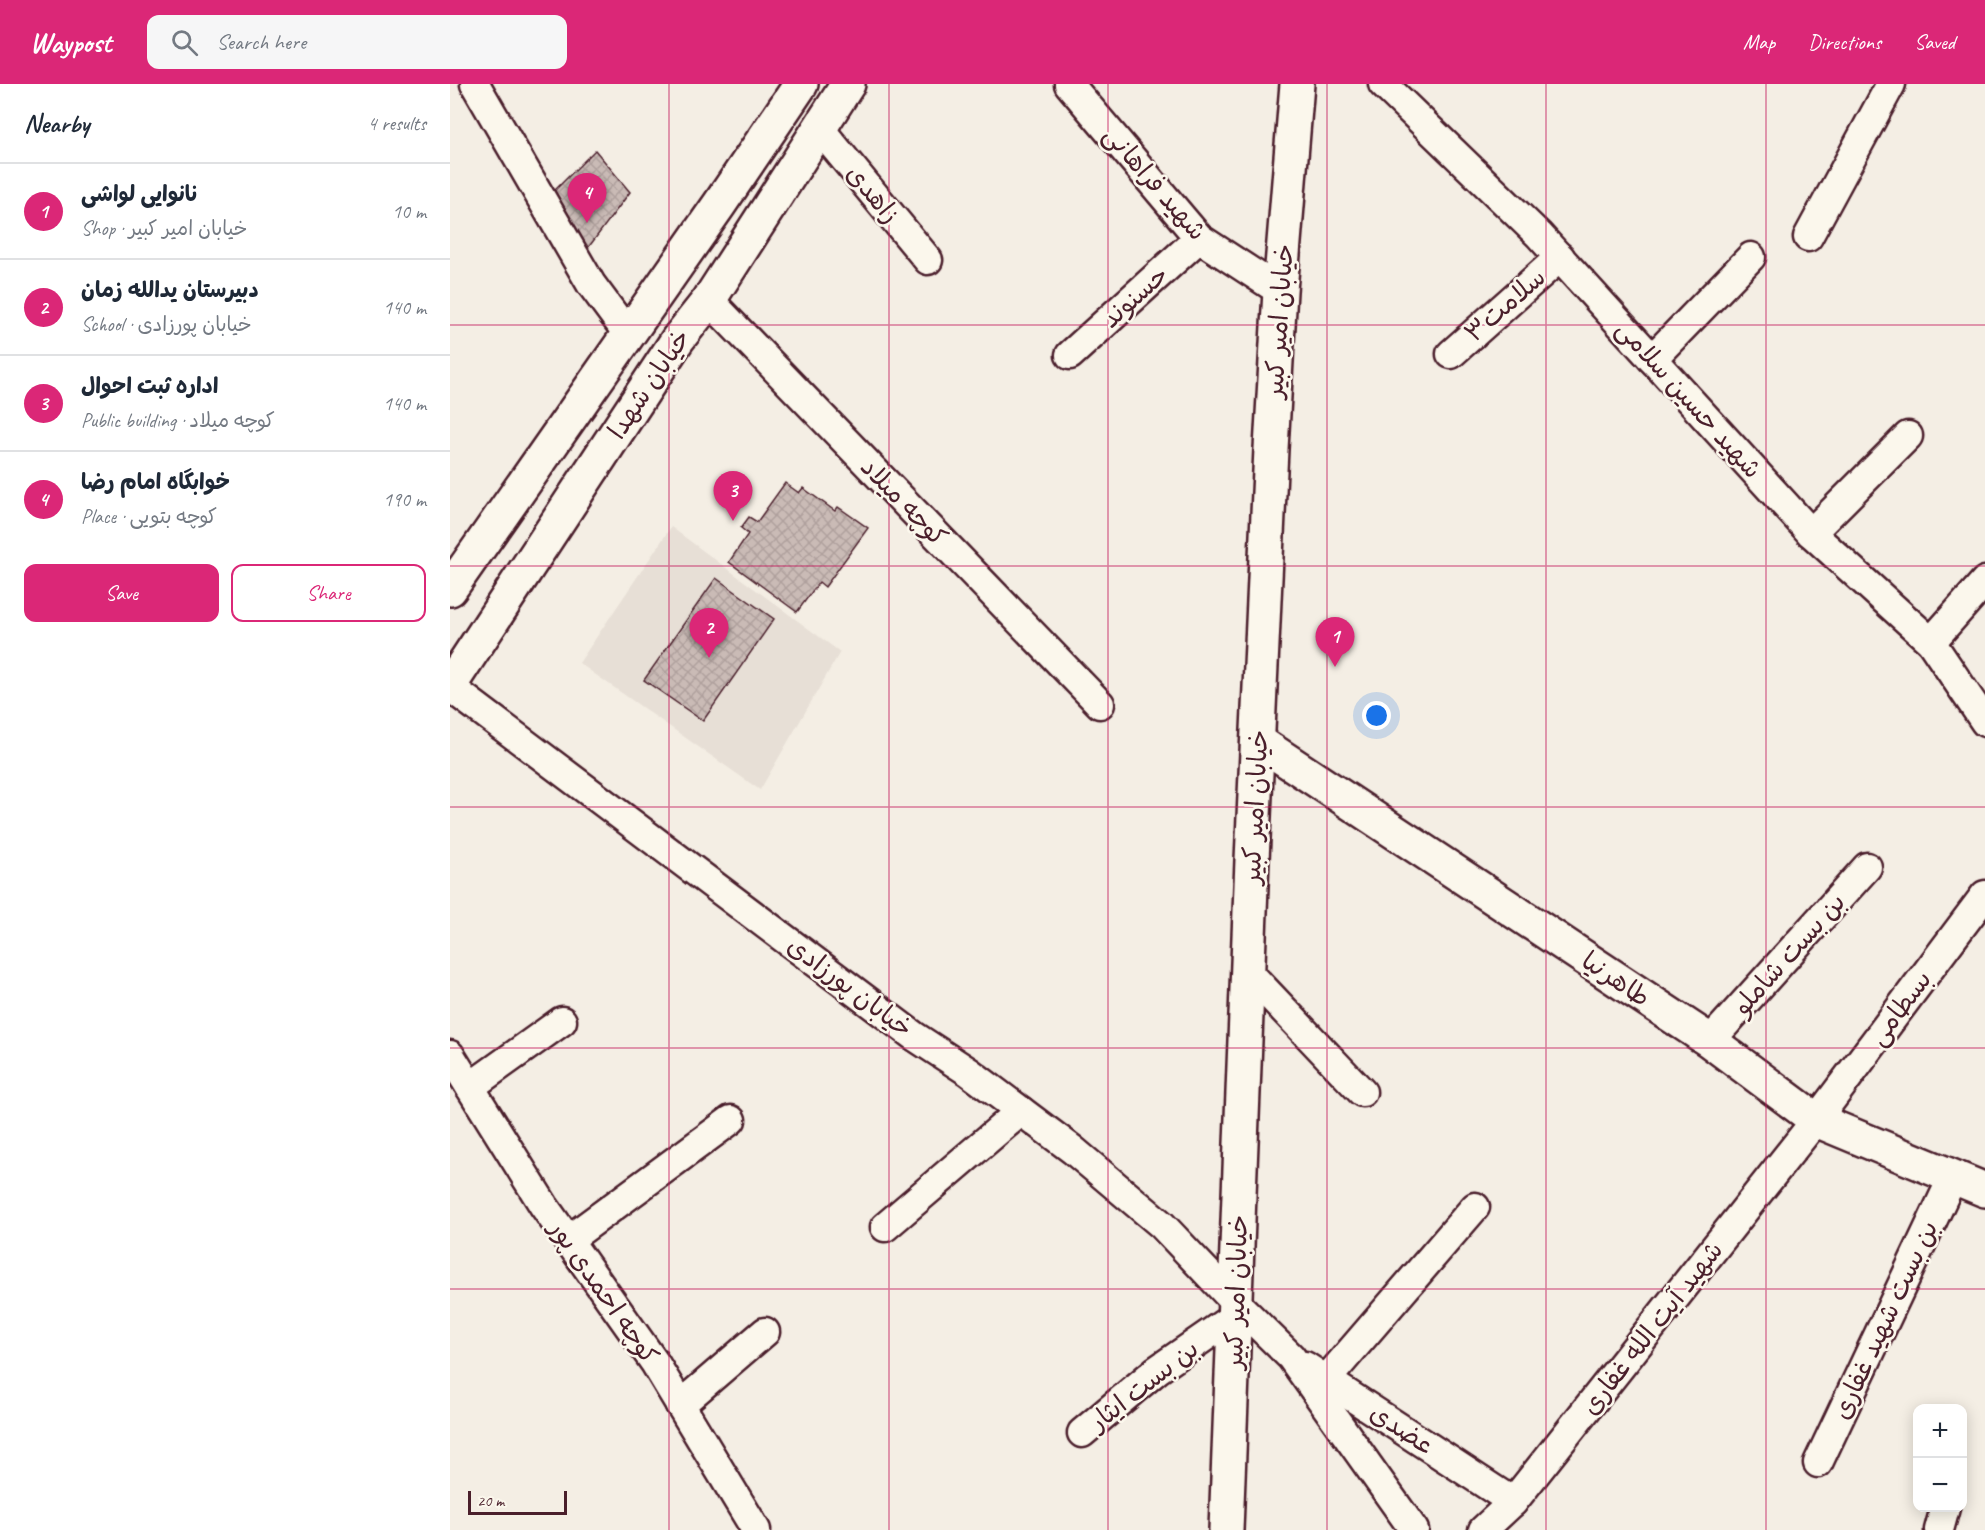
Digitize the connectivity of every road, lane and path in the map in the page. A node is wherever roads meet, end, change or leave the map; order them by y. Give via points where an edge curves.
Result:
1 (475, 84) edge
2 (801, 84) edge
3 (848, 84) edge
4 (1069, 84) edge
5 (1297, 84) edge
6 (1383, 84) edge
7 (1891, 84) edge
8 (819, 128) junction
9 (1808, 237) dead end
10 (1199, 238) junction
11 (1560, 257) junction
12 (1751, 257) dead end
13 (928, 260) dead end
14 (1281, 291) junction
15 (709, 300) junction
16 (628, 334) junction
17 (1451, 354) dead end
18 (1070, 355) dead end
19 (1652, 359) junction
20 (1908, 436) dead end
21 (1811, 533) junction
22 (1985, 581) edge
23 (450, 589) edge
24 (1931, 642) junction
25 (450, 686) edge
26 (1100, 704) dead end
27 (1985, 722) edge
28 (1259, 742) junction
29 (1867, 867) dead end
30 (1985, 895) edge
31 (1248, 972) junction
32 (562, 1021) dead end
33 (1710, 1041) junction
34 (450, 1055) edge
35 (470, 1087) junction
36 (1362, 1092) dead end
37 (1021, 1111) junction
38 (731, 1120) dead end
39 (1816, 1120) junction
40 (1953, 1177) junction
41 (1985, 1190) edge
42 (1475, 1207) dead end
43 (885, 1227) dead end
44 (568, 1240) junction
45 (1235, 1310) junction
46 (765, 1332) dead end
47 (1291, 1357) junction
48 (1326, 1380) junction
49 (680, 1405) junction
50 (1082, 1433) dead end
51 (1818, 1463) dead end
52 (1513, 1502) junction
53 (1944, 1512) edge
54 (756, 1530) edge
55 (1226, 1530) edge
56 (1414, 1530) edge
57 (1483, 1530) edge
58 (1939, 1530) edge

1 - 16 street via 591,284
2 - 16 main road, خیابان شهدا
3 - 8 main road, خیابان شهدا
4 - 10 street, شهید فراهانی
5 - 14 main road, خیابان امیر کبیر
6 - 11 street, شهید حسین سلامی
7 - 9 street
8 - 13 street, زاهدی
8 - 15 main road, خیابان شهدا
10 - 14 street, شهید فراهانی
10 - 18 street, حسنوند
11 - 17 street, سلامت۳
11 - 19 street, شهید حسین سلامی
12 - 19 street
14 - 28 main road, خیابان امیر کبیر
15 - 25 main road, خیابان شهدا via 678,339
15 - 26 street, کوچه میلاد
16 - 23 main road, خیابان شهدا
19 - 21 street, شهید حسین سلامی
20 - 21 street
21 - 24 street, شهید حسین سلامی
22 - 24 street
24 - 27 street, شهید حسین سلامی
25 - 37 street, خیابان پورزادی via 914,1036
28 - 31 main road, خیابان امیر کبیر
28 - 33 main road, طاهرنیا
29 - 33 street, بن بست شاملو
30 - 39 street, بسطامی
31 - 36 street
31 - 45 main road, خیابان امیر کبیر
32 - 35 street
33 - 39 main road, طاهرنیا
34 - 35 street, کوچه احمدی پور
35 - 44 street, کوچه احمدی پور
37 - 43 street
37 - 45 street, خیابان پورزادی via 1162,1225
38 - 44 street
39 - 40 main road, طاهرنیا
39 - 52 street, شهید آیت الله غفاری
40 - 41 main road, طاهرنیا
40 - 51 street, بن بست شهید غفاری
42 - 48 street
44 - 49 street, کوچه احمدی پور
45 - 47 street, عضدی
45 - 50 street, بن بست ایثار
45 - 55 main road, خیابان امیر کبیر
46 - 49 street
47 - 48 street, عضدی
47 - 56 street, عضدی
48 - 52 street, عضدی
49 - 54 street, کوچه احمدی پور
52 - 57 street, شهید آیت الله غفاری
53 - 58 street

